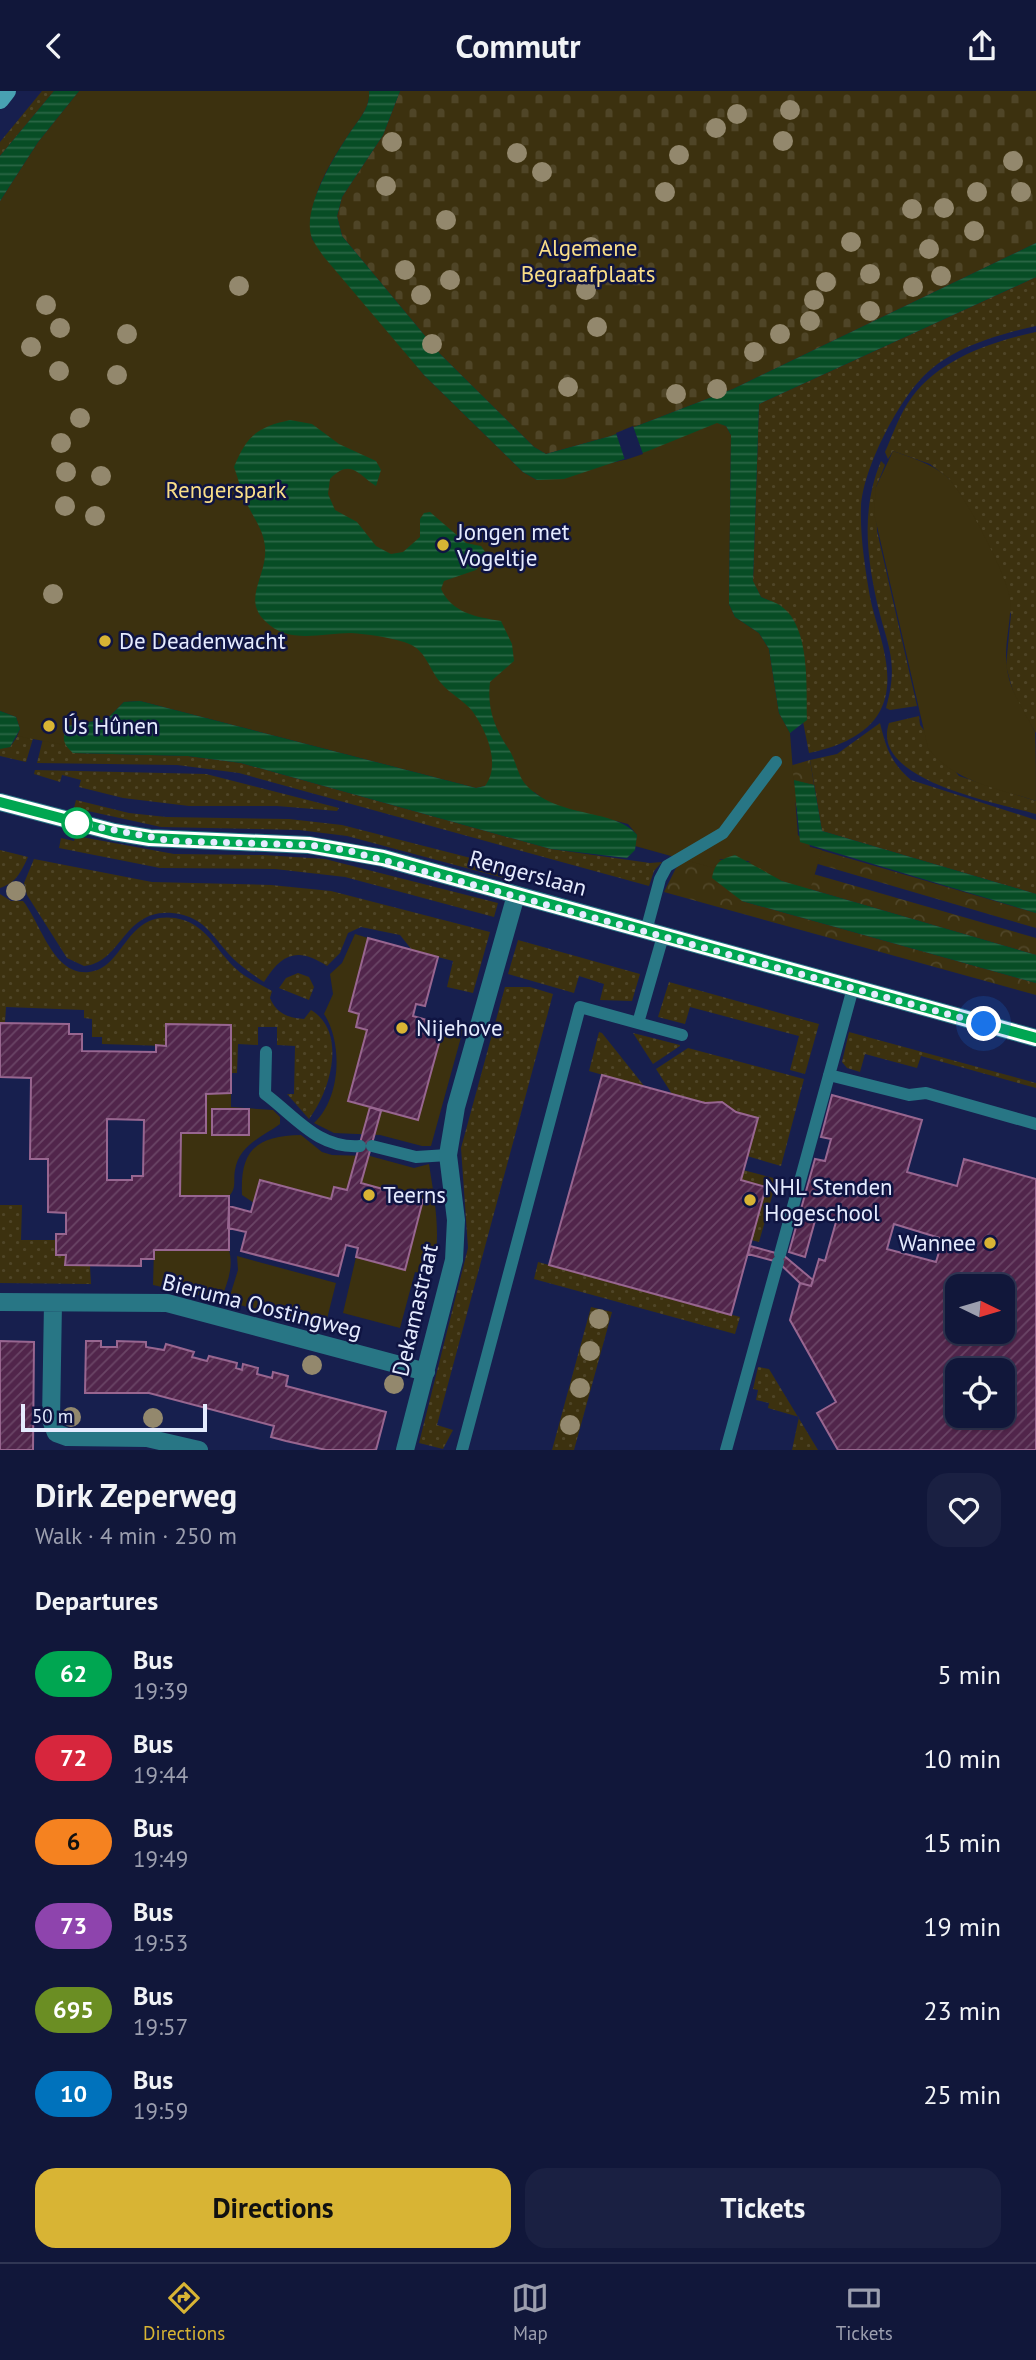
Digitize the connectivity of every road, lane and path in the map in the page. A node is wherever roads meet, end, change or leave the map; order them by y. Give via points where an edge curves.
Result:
1 (7, 91) edge
2 (0, 100) edge
3 (776, 762) dead end
4 (0, 801) edge
5 (516, 895) junction
6 (654, 933) junction
7 (853, 988) junction
8 (638, 1023) junction
9 (682, 1035) dead end
10 (1036, 1038) edge
11 (266, 1052) dead end
12 (829, 1075) junction
13 (1036, 1124) edge
14 (448, 1155) junction
15 (0, 1303) edge
16 (53, 1303) junction
17 (426, 1372) junction
18 (199, 1450) edge
19 (405, 1450) edge
20 (463, 1450) edge
21 (726, 1450) edge

1 - 2 main road
3 - 6 lane via 723,833 667,866 660,879
4 - 5 street, Rengerslaan via 150,838 346,850
5 - 6 street, Rengerslaan
5 - 14 street, Dekamastraat via 456,1107
6 - 7 street, Rengerslaan
6 - 8 lane
7 - 10 street, Rengerslaan
7 - 12 lane
8 - 9 lane
8 - 20 lane via 580,1006
11 - 14 lane via 265,1094 323,1140 416,1157
12 - 13 lane via 909,1095 926,1093
12 - 21 lane
14 - 17 street, Dekamastraat via 457,1240
15 - 16 street, Bieruma Oostingweg
16 - 17 street, Bieruma Oostingweg via 167,1303
16 - 18 street via 51,1420 56,1433 147,1438
17 - 19 street, Dekamastraat

